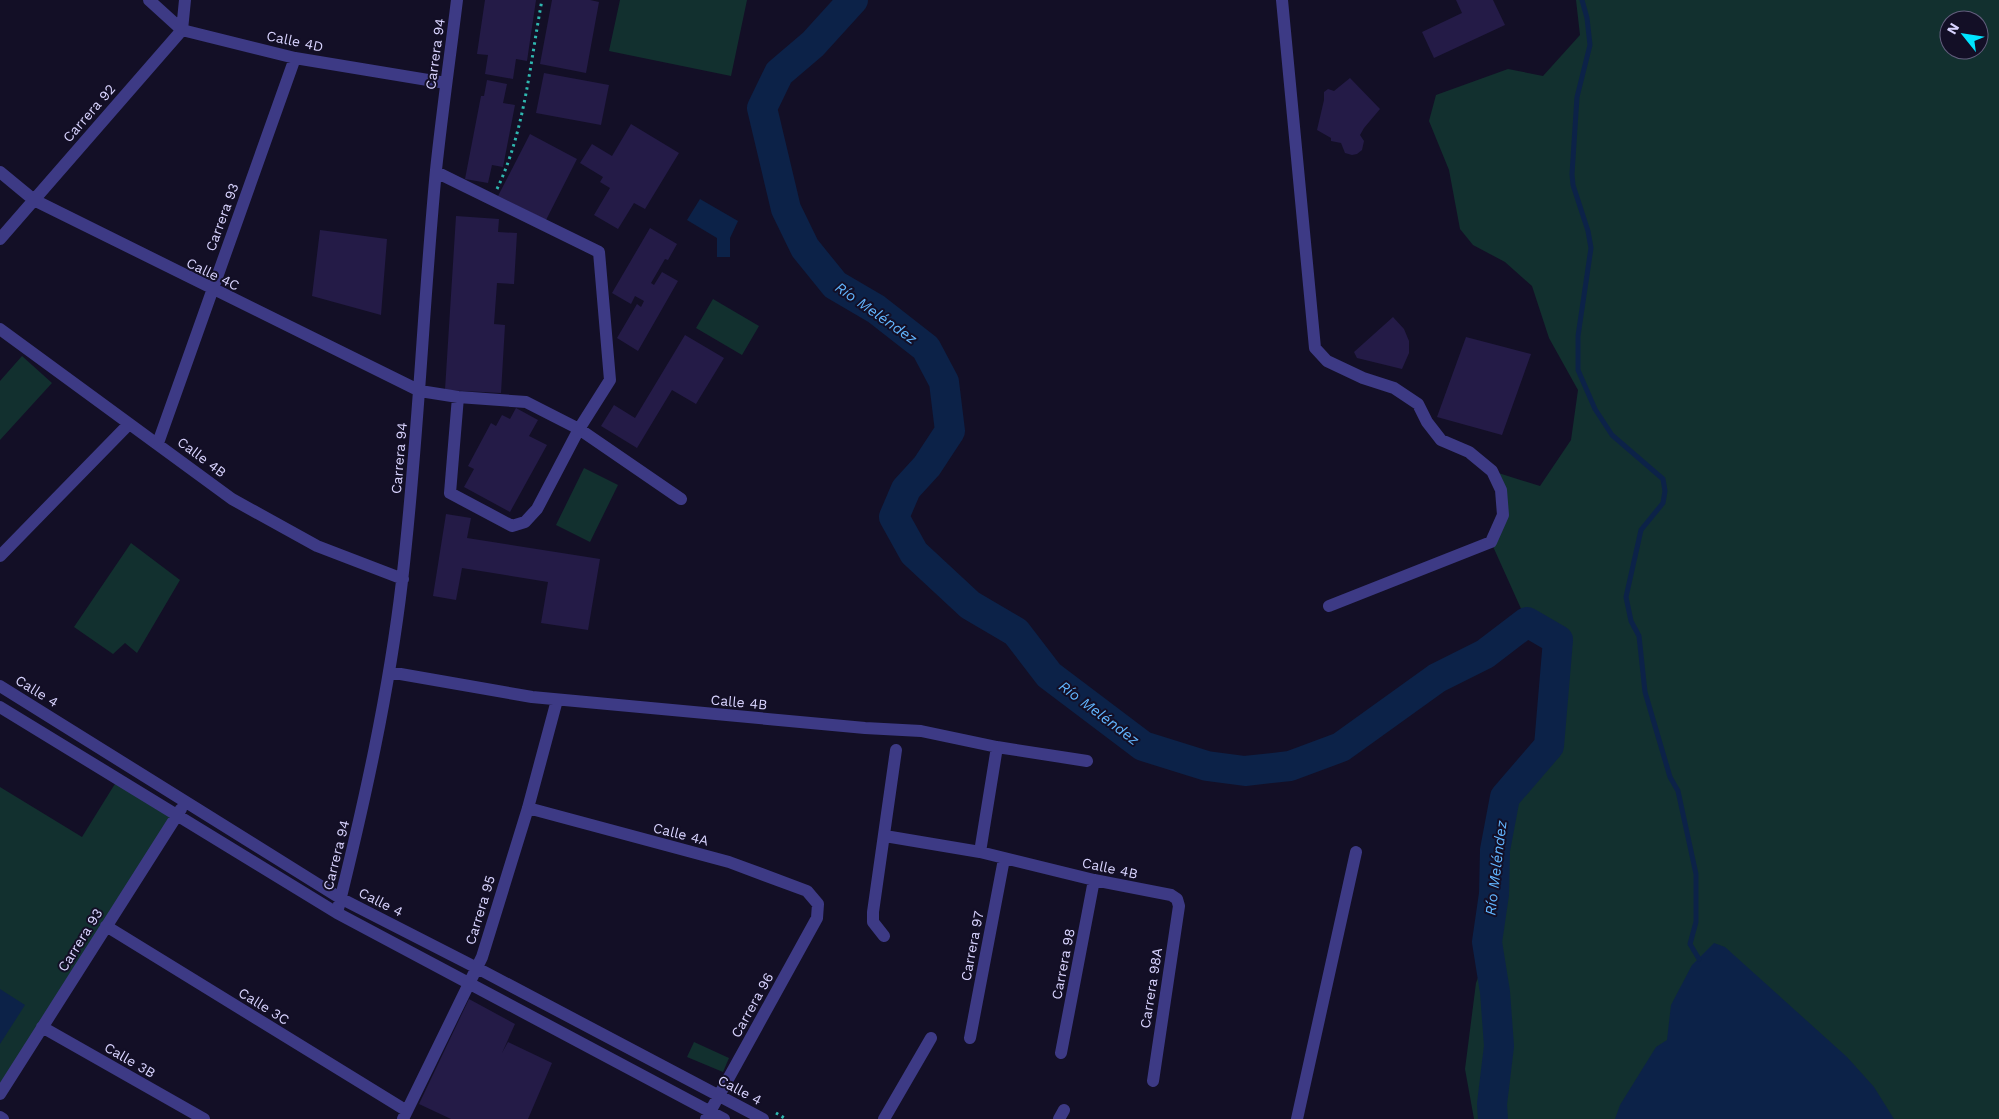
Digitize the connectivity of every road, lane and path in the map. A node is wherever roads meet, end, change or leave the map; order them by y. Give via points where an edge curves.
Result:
1 (149, 0) edge
2 (185, 0) edge
3 (457, 0) edge
4 (542, 0) edge
5 (1282, 0) edge
6 (182, 30) junction
7 (295, 58) junction
8 (446, 84) junction
9 (0, 172) edge
10 (436, 172) junction
11 (34, 200) junction
12 (492, 200) junction
13 (0, 239) edge
14 (212, 290) junction
15 (0, 329) edge
16 (420, 392) junction
17 (458, 397) junction
18 (129, 424) junction
19 (579, 429) junction
20 (158, 443) junction
21 (680, 499) dead end
22 (0, 556) edge
23 (403, 580) junction
24 (1329, 606) dead end
25 (389, 672) junction
26 (0, 686) edge
27 (557, 700) junction
28 (0, 707) edge
29 (997, 747) junction
30 (896, 750) dead end
31 (1087, 760) dead end
32 (185, 802) junction
33 (528, 808) junction
34 (177, 815) junction
35 (885, 836) junction
36 (980, 852) junction
37 (1356, 852) dead end
38 (1004, 859) junction
39 (1094, 880) junction
40 (340, 898) junction
41 (1177, 899) joint
42 (818, 904) joint
43 (337, 913) junction
44 (106, 926) junction
45 (884, 936) dead end
46 (476, 968) junction
47 (470, 983) junction
48 (42, 1027) junction
49 (931, 1038) dead end
50 (970, 1038) dead end
51 (1061, 1053) dead end
52 (1153, 1080) dead end
53 (0, 1094) edge
54 (719, 1096) junction
55 (405, 1115) edge
56 (708, 1115) edge
57 (204, 1119) edge
58 (724, 1119) edge
59 (763, 1119) edge
60 (884, 1119) edge
61 (1297, 1119) edge

1 - 6 street, Calle 4D
2 - 6 street
3 - 8 street, Carrera 94
4 - 12 path via 521,120 507,168
5 - 24 street via 1315,348 1327,360 1363,378 1394,388 1418,404 1440,440 1469,452 1492,471 1501,490 1503,515 1491,542
6 - 7 street, Calle 4D
6 - 11 street, Carrera 92
7 - 8 street, Calle 4D
7 - 14 street, Carrera 93
8 - 10 street, Carrera 94
9 - 11 street, Calle 4C
10 - 12 street
10 - 16 street, Carrera 94
11 - 13 street, Carrera 92
11 - 14 street, Calle 4C
12 - 19 street via 599,252 610,380
14 - 16 street, Calle 4C
14 - 20 street, Carrera 93
15 - 18 street, Calle 4B
16 - 17 street, Calle 4C
16 - 23 street, Carrera 94
17 - 19 street, Calle 4C via 526,402
17 - 19 street via 450,492 512,526 525,522 537,509
18 - 20 street, Calle 4B
18 - 22 street
19 - 21 street, Calle 4C
20 - 23 street, Calle 4B via 232,499 269,520 317,546
23 - 25 street, Carrera 94
25 - 27 street, Calle 4B
25 - 40 street, Carrera 94 via 368,790
26 - 32 street, Calle 4
27 - 29 street, Calle 4B via 921,731
27 - 33 street, Carrera 95
28 - 34 street
29 - 31 street, Calle 4B
29 - 36 street
30 - 35 street
32 - 34 street, Carrera 93
32 - 40 street, Calle 4
33 - 42 street, Calle 4A via 729,862 807,891
33 - 46 street, Carrera 95
34 - 43 street
34 - 44 street, Carrera 93
35 - 36 street, Calle 4B
35 - 45 street via 873,912 874,922
36 - 38 street, Calle 4B
37 - 61 street
38 - 39 street, Calle 4B
38 - 50 street, Carrera 97
39 - 41 street, Calle 4B via 1171,895
39 - 51 street, Carrera 98
40 - 43 street, Carrera 94
40 - 46 street, Calle 4
41 - 52 street, Carrera 98A via 1179,906
42 - 54 street, Carrera 96 via 817,918
43 - 47 street
44 - 48 street, Carrera 93
44 - 55 street, Calle 3C
46 - 47 street, Carrera 95
46 - 54 street, Calle 4
47 - 55 street, Carrera 95
47 - 56 street
48 - 53 street, Carrera 93
48 - 57 street, Calle 3B
49 - 60 street
54 - 56 street, Carrera 96
54 - 59 street, Calle 4
56 - 58 street

